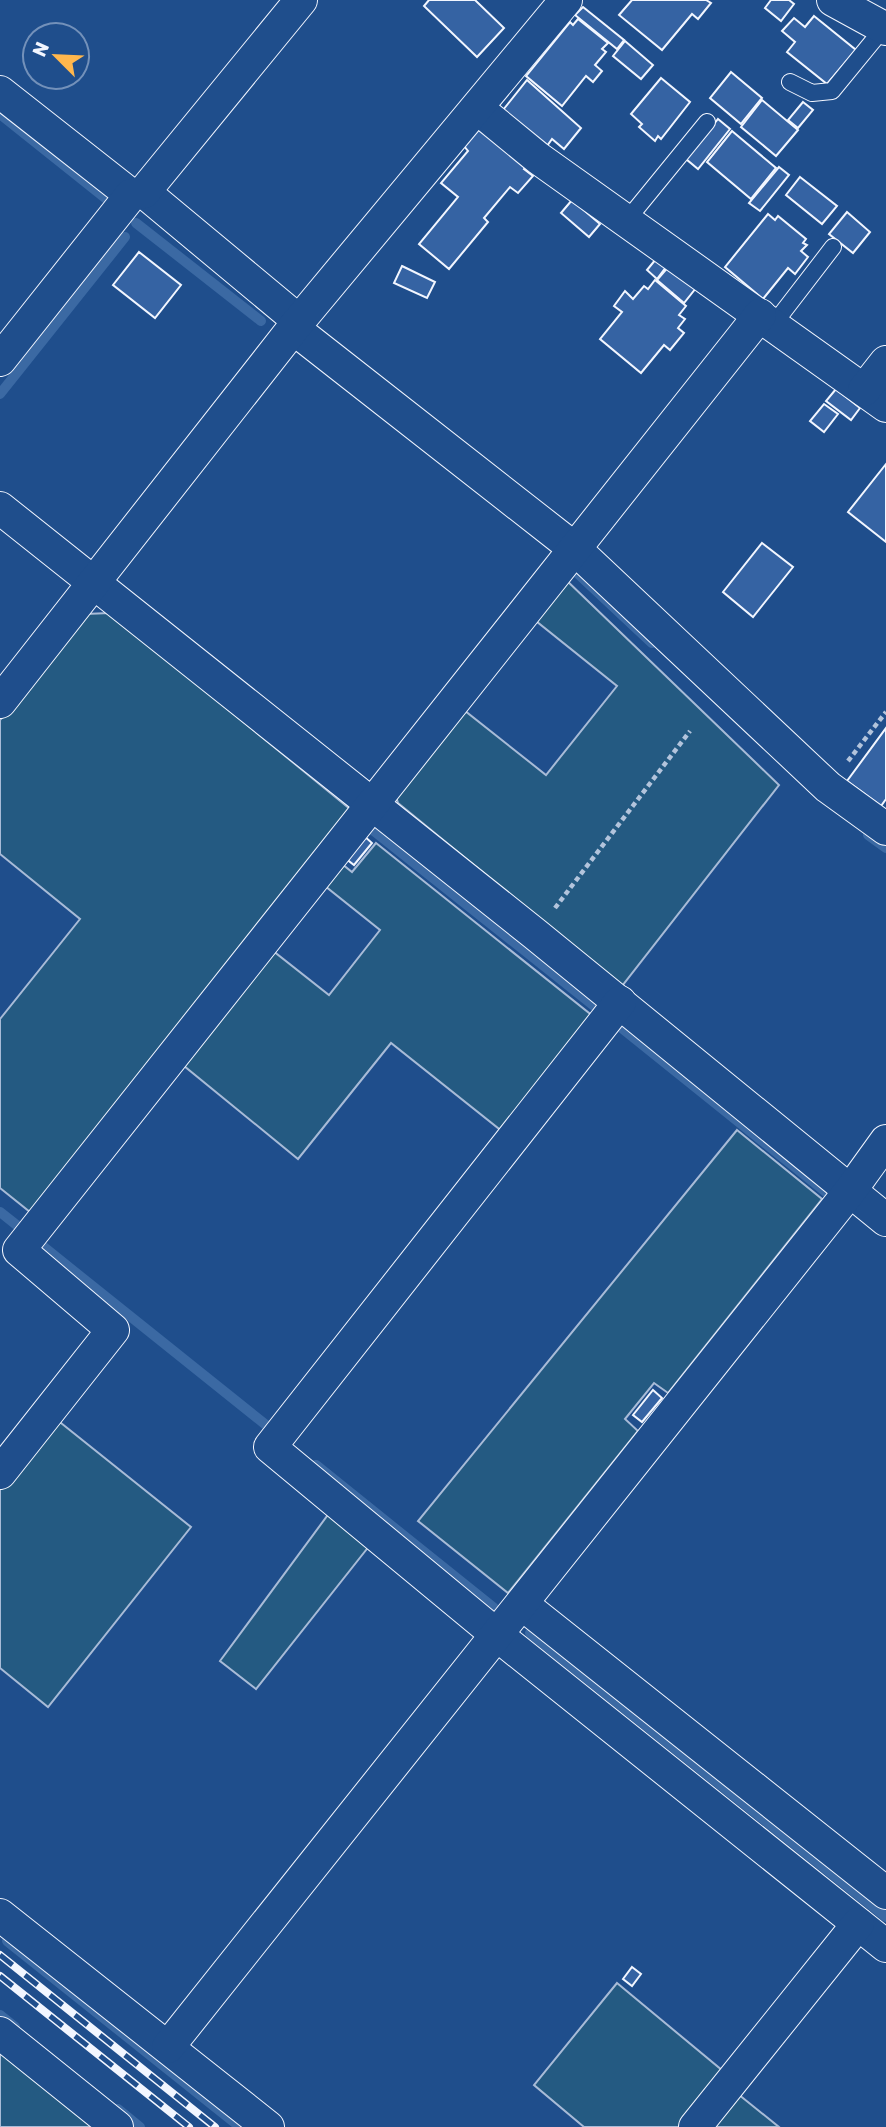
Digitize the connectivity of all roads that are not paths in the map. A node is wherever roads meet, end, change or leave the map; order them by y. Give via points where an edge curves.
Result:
1 (301, 0) edge
2 (566, 0) edge
3 (833, 0) edge
4 (885, 28) edge
5 (790, 82) dead end
6 (0, 92) edge
7 (477, 108) junction
8 (707, 122) dead end
9 (137, 193) junction
10 (626, 220) junction
11 (833, 247) dead end
12 (766, 320) junction
13 (296, 325) junction
14 (0, 360) edge
15 (886, 362) edge
16 (875, 398) edge
17 (0, 508) edge
18 (575, 549) junction
19 (94, 583) junction
20 (0, 702) edge
21 (372, 804) junction
22 (886, 829) edge
23 (620, 1002) junction
24 (886, 1141) edge
25 (850, 1191) junction
26 (886, 1220) edge
27 (0, 1474) edge
28 (522, 1604) junction
29 (497, 1635) junction
30 (886, 1894) edge
31 (0, 1915) edge
32 (859, 1924) junction
33 (886, 1946) edge
34 (0, 2033) edge
35 (168, 2047) junction
36 (117, 2127) edge
37 (268, 2127) edge
38 (695, 2127) edge

1 - 9 street
2 - 7 street
3 - 4 street
4 - 5 lane via 832,91 812,93
6 - 9 street
7 - 10 street
7 - 13 street
8 - 10 lane
9 - 13 street
9 - 14 street
10 - 12 street
11 - 12 lane
12 - 16 street
12 - 18 street
13 - 18 street
13 - 19 street
15 - 16 street
17 - 19 street
18 - 21 street
18 - 22 street via 828,787
19 - 20 street
19 - 21 street
21 - 23 street
21 - 27 street via 19,1250 113,1330
23 - 25 street
23 - 29 street via 270,1447
24 - 25 street
25 - 26 street
25 - 28 street
28 - 29 street
28 - 30 street
29 - 32 street
29 - 35 street
31 - 35 street
32 - 33 street
32 - 38 street
34 - 36 street
35 - 37 street

